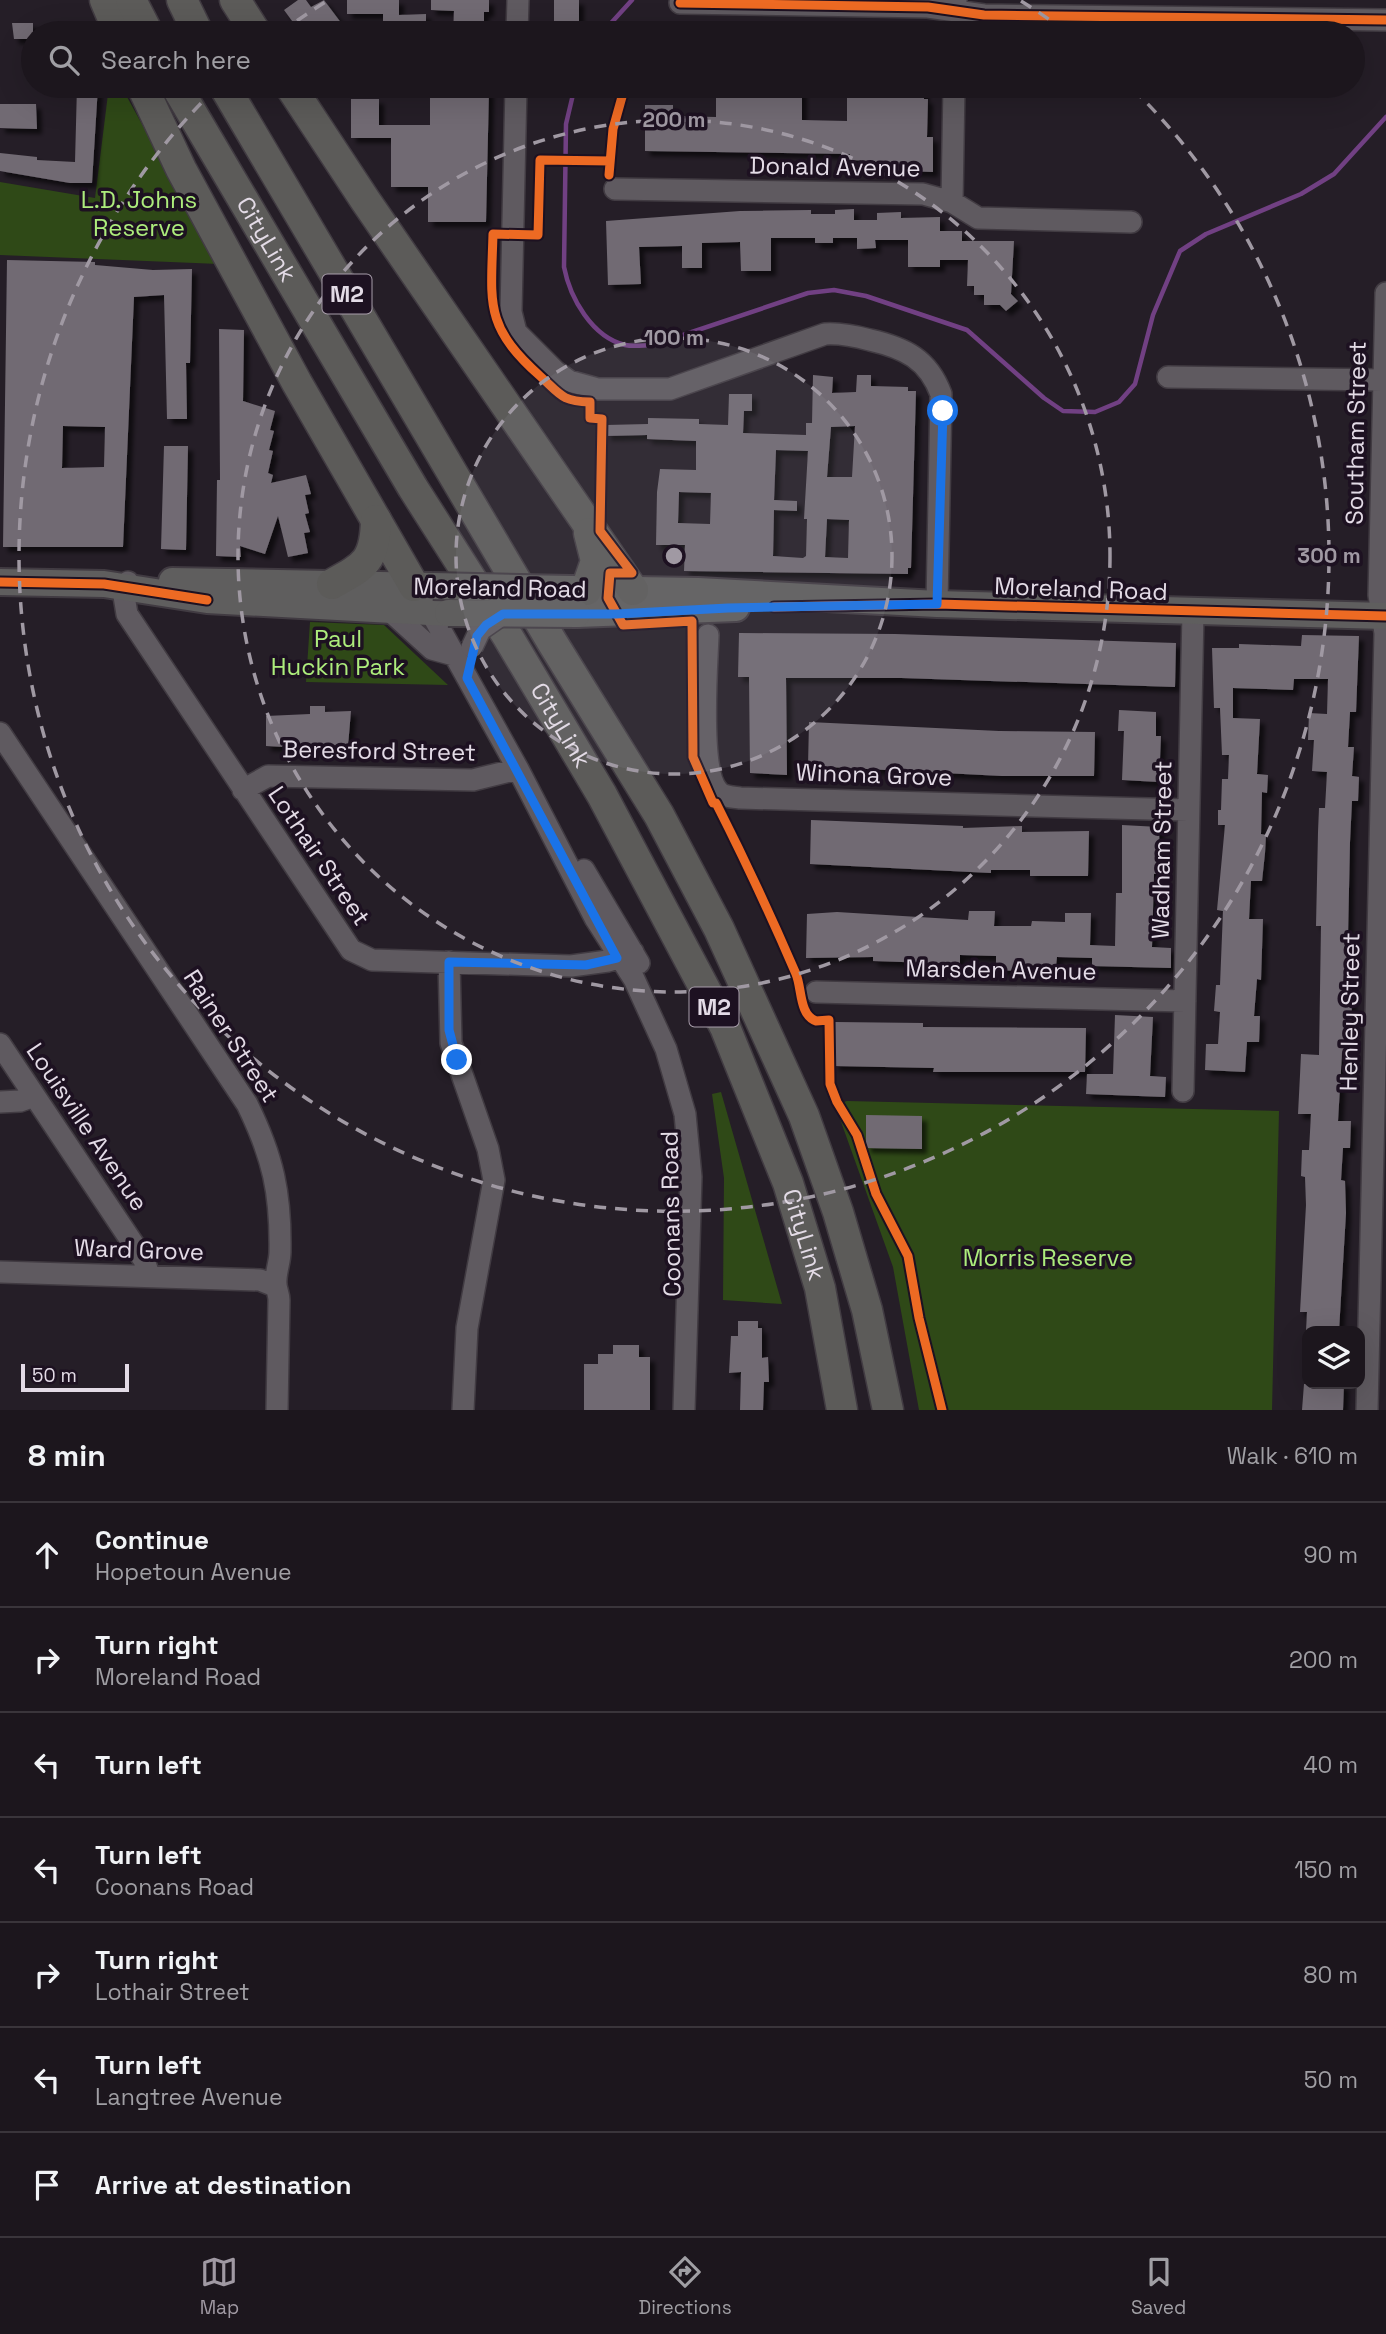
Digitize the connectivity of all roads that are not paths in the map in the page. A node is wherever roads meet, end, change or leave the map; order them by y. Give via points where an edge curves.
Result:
1 (105, 0) edge
2 (131, 0) edge
3 (182, 0) edge
4 (235, 0) edge
5 (518, 0) edge
6 (680, 3) dead end
7 (956, 6) edge
8 (1295, 9) edge
9 (1386, 20) edge
10 (114, 21) edge
11 (142, 21) edge
12 (192, 21) edge
13 (248, 21) edge
14 (517, 21) edge
15 (148, 98) edge
16 (183, 98) edge
17 (231, 98) edge
18 (298, 98) edge
19 (516, 98) edge
20 (954, 98) edge
21 (615, 189) dead end
22 (952, 202) junction
23 (1132, 222) dead end
24 (1386, 293) edge
25 (1168, 377) dead end
26 (1383, 380) junction
27 (577, 511) junction
28 (376, 520) junction
29 (0, 582) edge
30 (119, 584) junction
31 (332, 584) junction
32 (633, 590) junction
33 (432, 599) junction
34 (577, 599) junction
35 (937, 604) junction
36 (389, 610) junction
37 (1193, 612) junction
38 (503, 614) junction
39 (1384, 616) edge
40 (708, 635) dead end
41 (463, 651) junction
42 (0, 733) edge
43 (518, 769) junction
44 (243, 790) junction
45 (1188, 810) junction
46 (625, 955) junction
47 (449, 962) junction
48 (816, 992) dead end
49 (1185, 1001) junction
50 (0, 1044) edge
51 (1183, 1091) dead end
52 (34, 1096) junction
53 (0, 1102) edge
54 (0, 1272) edge
55 (149, 1275) junction
56 (275, 1286) junction
57 (1378, 1329) edge
58 (277, 1410) edge
59 (463, 1410) edge
60 (684, 1410) edge
61 (695, 1410) edge
62 (842, 1410) edge
63 (888, 1410) edge
64 (1367, 1410) edge

1 - 10 highway
2 - 11 highway
3 - 12 highway
4 - 13 highway
5 - 14 street
6 - 7 street
7 - 8 street via 984,15
8 - 9 street
15 - 28 highway via 181,169
16 - 62 highway, CityLink / M2 via 413,488 602,795 726,1027 792,1196 820,1288
17 - 63 highway, CityLink / M2 via 659,815 719,929 804,1116 834,1200 867,1310
18 - 27 highway
19 - 35 street via 510,312 516,332 569,381 598,389 670,389 825,334 907,350 928,367 941,394
20 - 22 street
21 - 22 street, Donald Avenue via 923,194
22 - 23 street, Donald Avenue via 978,218
24 - 26 street, Southam Street
25 - 26 street
26 - 39 street, Southam Street
27 - 32 highway
27 - 34 highway via 591,535 596,561
28 - 31 highway via 368,561
28 - 33 highway
29 - 30 main road, Moreland Road
30 - 31 main road, Moreland Road
30 - 36 main road, Moreland Road via 207,600
30 - 44 street, Lothair Street via 127,614
31 - 33 main road, Moreland Road
32 - 34 main road, Moreland Road
32 - 35 main road, Moreland Road
33 - 34 main road, Moreland Road, bridge
33 - 36 main road, Moreland Road
33 - 38 main road, Moreland Road, bridge
33 - 41 street
34 - 35 main road, Moreland Road
34 - 38 main road, Moreland Road, bridge via 544,615
35 - 37 main road, Moreland Road
36 - 41 street via 432,649
37 - 39 main road, Moreland Road
37 - 45 street, Wadham Street
38 - 41 street, bridge via 480,630
39 - 57 street, Henley Street
40 - 45 street, Winona Grove via 706,752 714,784 723,794
41 - 43 street, Coonans Road via 467,678
42 - 56 street, Rainer Street via 257,1124 271,1157 280,1198
43 - 44 street, Beresford Street via 473,780 268,776
43 - 46 street, Coonans Road
44 - 47 street, Lothair Street via 351,950 365,959
45 - 49 street, Wadham Street
46 - 47 street, Lothair Street via 586,965
46 - 60 street, Coonans Road via 656,1024 685,1114 691,1200
46 - 61 street, Coonans Road via 674,1039 698,1131 702,1206
47 - 59 street via 451,1043 488,1149 494,1180 467,1328
48 - 49 street, Marsden Avenue
49 - 51 street, Wadham Street
50 - 52 street, Louisville Avenue
52 - 53 street
52 - 55 street, Louisville Avenue via 144,1260
54 - 55 street, Ward Grove
55 - 56 street, Ward Grove via 260,1280
56 - 58 street, Rainer Street via 279,1300
57 - 64 street, Henley Street

